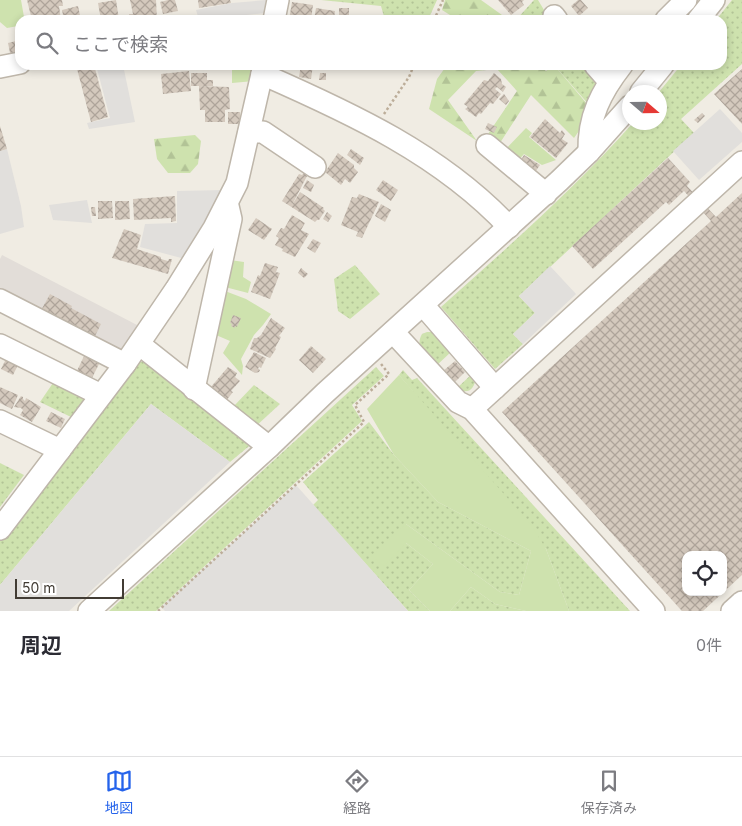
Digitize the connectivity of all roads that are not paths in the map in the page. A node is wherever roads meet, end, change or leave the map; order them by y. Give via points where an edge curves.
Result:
1 (278, 0) edge
2 (686, 0) edge
3 (714, 0) edge
4 (275, 15) edge
5 (671, 15) edge
6 (702, 15) edge
7 (15, 64) edge
8 (0, 67) edge
9 (263, 70) edge
10 (265, 70) edge
11 (659, 70) edge
12 (615, 73) edge
13 (647, 85) edge
14 (622, 115) edge
15 (249, 132) junction
16 (487, 145) dead end
17 (589, 152) junction
18 (742, 162) edge
19 (316, 167) dead end
20 (546, 194) junction
21 (227, 204) junction
22 (509, 227) junction
23 (0, 300) edge
24 (423, 305) junction
25 (393, 332) junction
26 (139, 344) junction
27 (0, 345) edge
28 (125, 364) junction
29 (194, 388) junction
30 (495, 388) junction
31 (101, 395) junction
32 (472, 409) junction
33 (0, 421) edge
34 (269, 447) junction
35 (60, 450) junction
36 (0, 529) edge
37 (742, 602) edge
38 (89, 611) edge
39 (654, 611) edge
40 (732, 611) edge

1 - 4 street
2 - 5 street
3 - 6 street
7 - 8 street
9 - 15 street
10 - 22 street via 376,128 460,181
11 - 13 street
12 - 17 street via 591,122
14 - 17 street
15 - 19 street via 262,132
15 - 21 street
16 - 20 street
17 - 20 street
18 - 30 street
20 - 22 street
21 - 26 street
21 - 29 street via 230,219
22 - 24 street
23 - 28 street
24 - 25 street
24 - 30 street
25 - 32 street via 458,402
25 - 34 street
26 - 28 street
26 - 29 street
27 - 31 street
28 - 31 street
29 - 34 street
30 - 32 street
31 - 35 street
32 - 39 street
33 - 35 street
34 - 38 street
35 - 36 street
37 - 40 street

